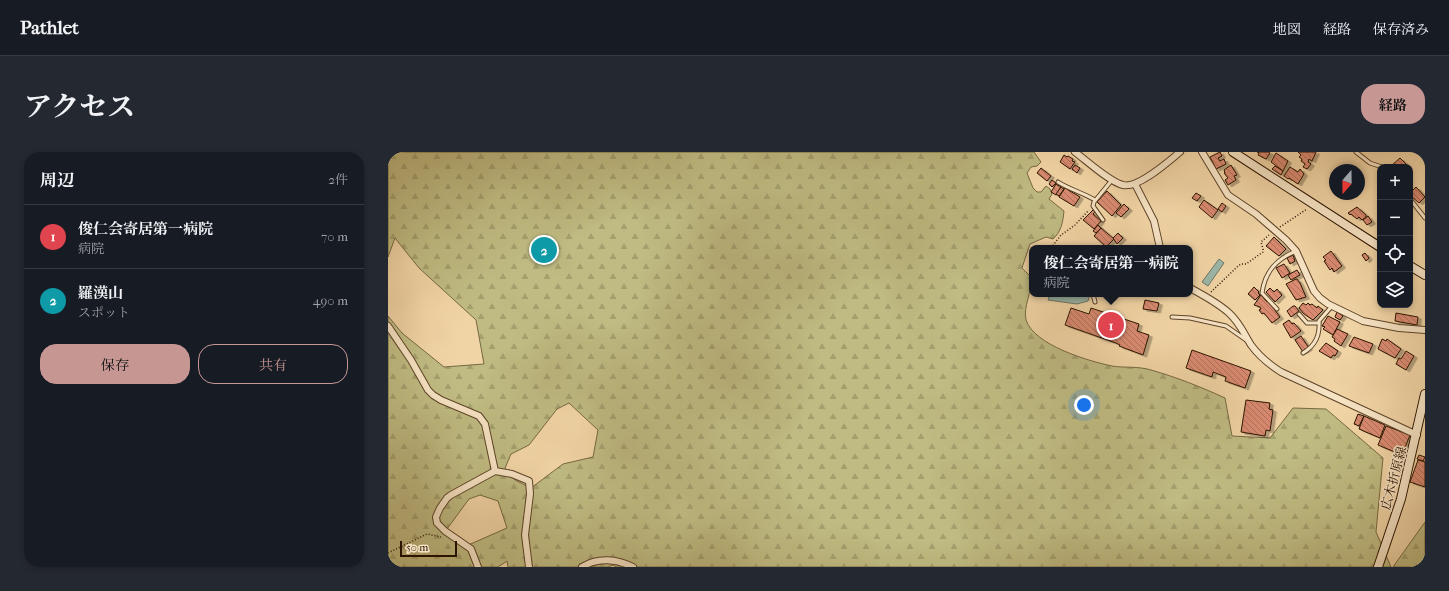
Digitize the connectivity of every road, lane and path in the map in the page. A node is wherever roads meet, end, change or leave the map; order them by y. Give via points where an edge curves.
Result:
1 (1075, 152) edge
2 (1180, 152) edge
3 (1202, 152) edge
4 (1233, 152) edge
5 (1356, 152) edge
6 (1377, 165) edge
7 (1112, 180) junction
8 (1058, 182) dead end
9 (1135, 184) junction
10 (1095, 200) junction
11 (1411, 200) edge
12 (1314, 204) junction
13 (1093, 206) junction
14 (1425, 218) edge
15 (1103, 220) dead end
16 (1274, 230) junction
17 (1053, 245) edge
18 (1159, 245) edge
19 (1377, 245) edge
20 (1296, 251) junction
21 (1413, 268) edge
22 (1425, 275) edge
23 (1193, 290) edge
24 (1204, 296) junction
25 (1094, 297) edge
26 (1096, 302) dead end
27 (1332, 306) junction
28 (1277, 309) dead end
29 (1299, 314) dead end
30 (1172, 317) dead end
31 (1319, 323) junction
32 (388, 326) edge
33 (1425, 330) edge
34 (1250, 344) junction
35 (1303, 353) dead end
36 (1425, 394) edge
37 (1416, 435) junction
38 (495, 471) junction
39 (442, 538) dead end
40 (388, 554) edge
41 (478, 567) edge
42 (529, 567) edge
43 (582, 567) edge
44 (633, 567) edge
45 (1378, 567) edge

1 - 7 street
2 - 9 street
3 - 16 street via 1228,195
4 - 12 main road
5 - 6 lane
7 - 9 street via 1125,186
7 - 10 lane
8 - 10 lane
9 - 18 street via 1154,221
10 - 13 lane
11 - 14 lane
12 - 16 path
12 - 19 main road
13 - 15 lane
13 - 17 path
16 - 20 street
16 - 24 path via 1261,242 1263,252 1246,264 1241,264
20 - 27 street via 1314,291
20 - 28 lane via 1276,262 1266,278 1262,293
21 - 22 main road
23 - 24 street
24 - 34 street via 1229,312
25 - 26 lane
27 - 31 lane
27 - 33 street via 1362,320 1399,328
29 - 31 lane via 1307,323
30 - 34 lane via 1226,326
31 - 35 lane via 1320,329 1312,348
32 - 38 street via 428,390 441,400 479,416 485,424
34 - 37 street via 1281,372
36 - 37 main road, 広木折原線
37 - 45 main road, 広木折原線 via 1401,499
38 - 41 street via 447,498 436,517 437,523 444,531 471,549
38 - 42 street via 530,481 525,535
39 - 40 path via 427,534
43 - 44 street via 600,560 613,560

